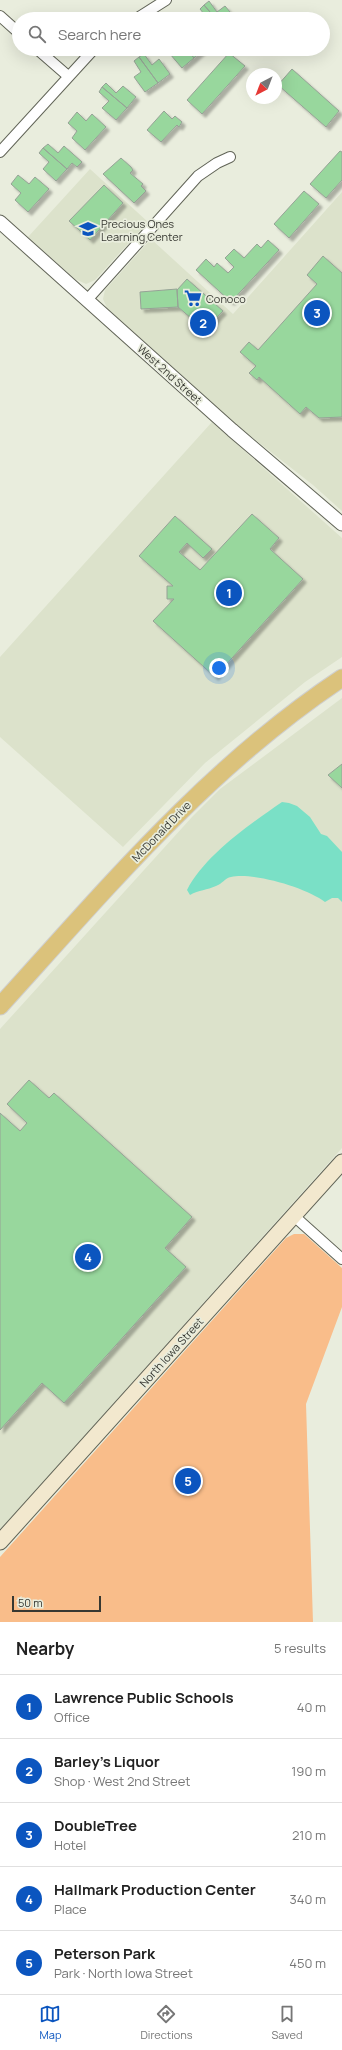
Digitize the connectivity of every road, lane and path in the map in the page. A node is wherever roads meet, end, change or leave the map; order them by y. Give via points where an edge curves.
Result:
1 (166, 0) edge
2 (147, 12) edge
3 (0, 16) edge
4 (12, 27) edge
5 (45, 56) edge
6 (87, 56) edge
7 (68, 76) junction
8 (0, 152) edge
9 (230, 157) dead end
10 (0, 222) edge
11 (87, 300) junction
12 (342, 524) edge
13 (342, 678) edge
14 (0, 1006) edge
15 (342, 1162) edge
16 (294, 1216) junction
17 (342, 1260) edge
18 (0, 1542) edge

1 - 2 street
3 - 4 street
5 - 7 street
6 - 7 street
7 - 8 street
9 - 11 street via 216,162 198,176
10 - 11 street, West 2nd Street
11 - 12 street, West 2nd Street
13 - 14 highway, McDonald Drive via 296,711 209,782 167,824
15 - 16 main road, North Iowa Street
16 - 17 street
16 - 18 main road, North Iowa Street

